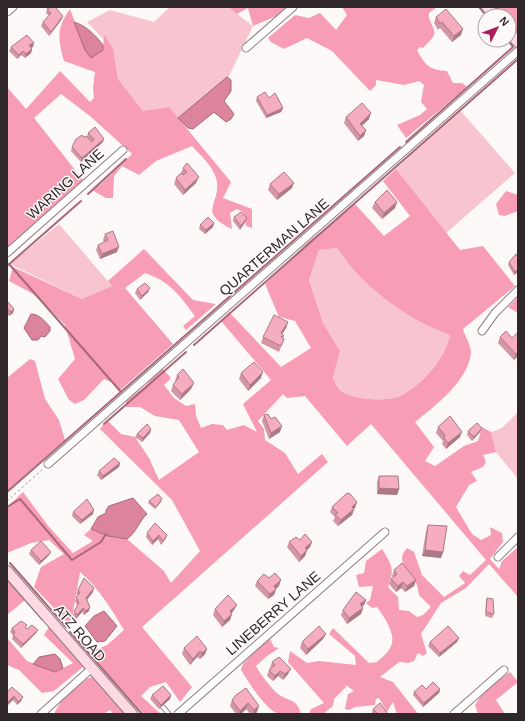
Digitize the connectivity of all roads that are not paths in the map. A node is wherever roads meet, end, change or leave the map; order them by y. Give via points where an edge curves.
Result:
1 (13, 7) edge
2 (293, 7) edge
3 (7, 12) edge
4 (246, 48) dead end
5 (518, 51) edge
6 (123, 150) dead end
7 (7, 253) edge
8 (518, 290) edge
9 (482, 331) dead end
10 (48, 464) road end
11 (385, 532) dead end
12 (518, 537) edge
13 (498, 556) dead end
14 (7, 570) edge
15 (92, 668) junction
16 (504, 670) dead end
17 (162, 706) edge
18 (40, 714) edge
19 (131, 714) edge
20 (169, 714) edge
21 (178, 714) edge
22 (454, 714) edge

1 - 3 street
2 - 4 street
5 - 10 street, QUARTERMAN LANE
6 - 7 street, WARING LANE
8 - 9 street via 495,313
11 - 21 street, LINEBERRY LANE
12 - 13 street
14 - 15 street, ATZ ROAD
15 - 18 street
15 - 19 street, ATZ ROAD
16 - 22 street
17 - 20 lane

